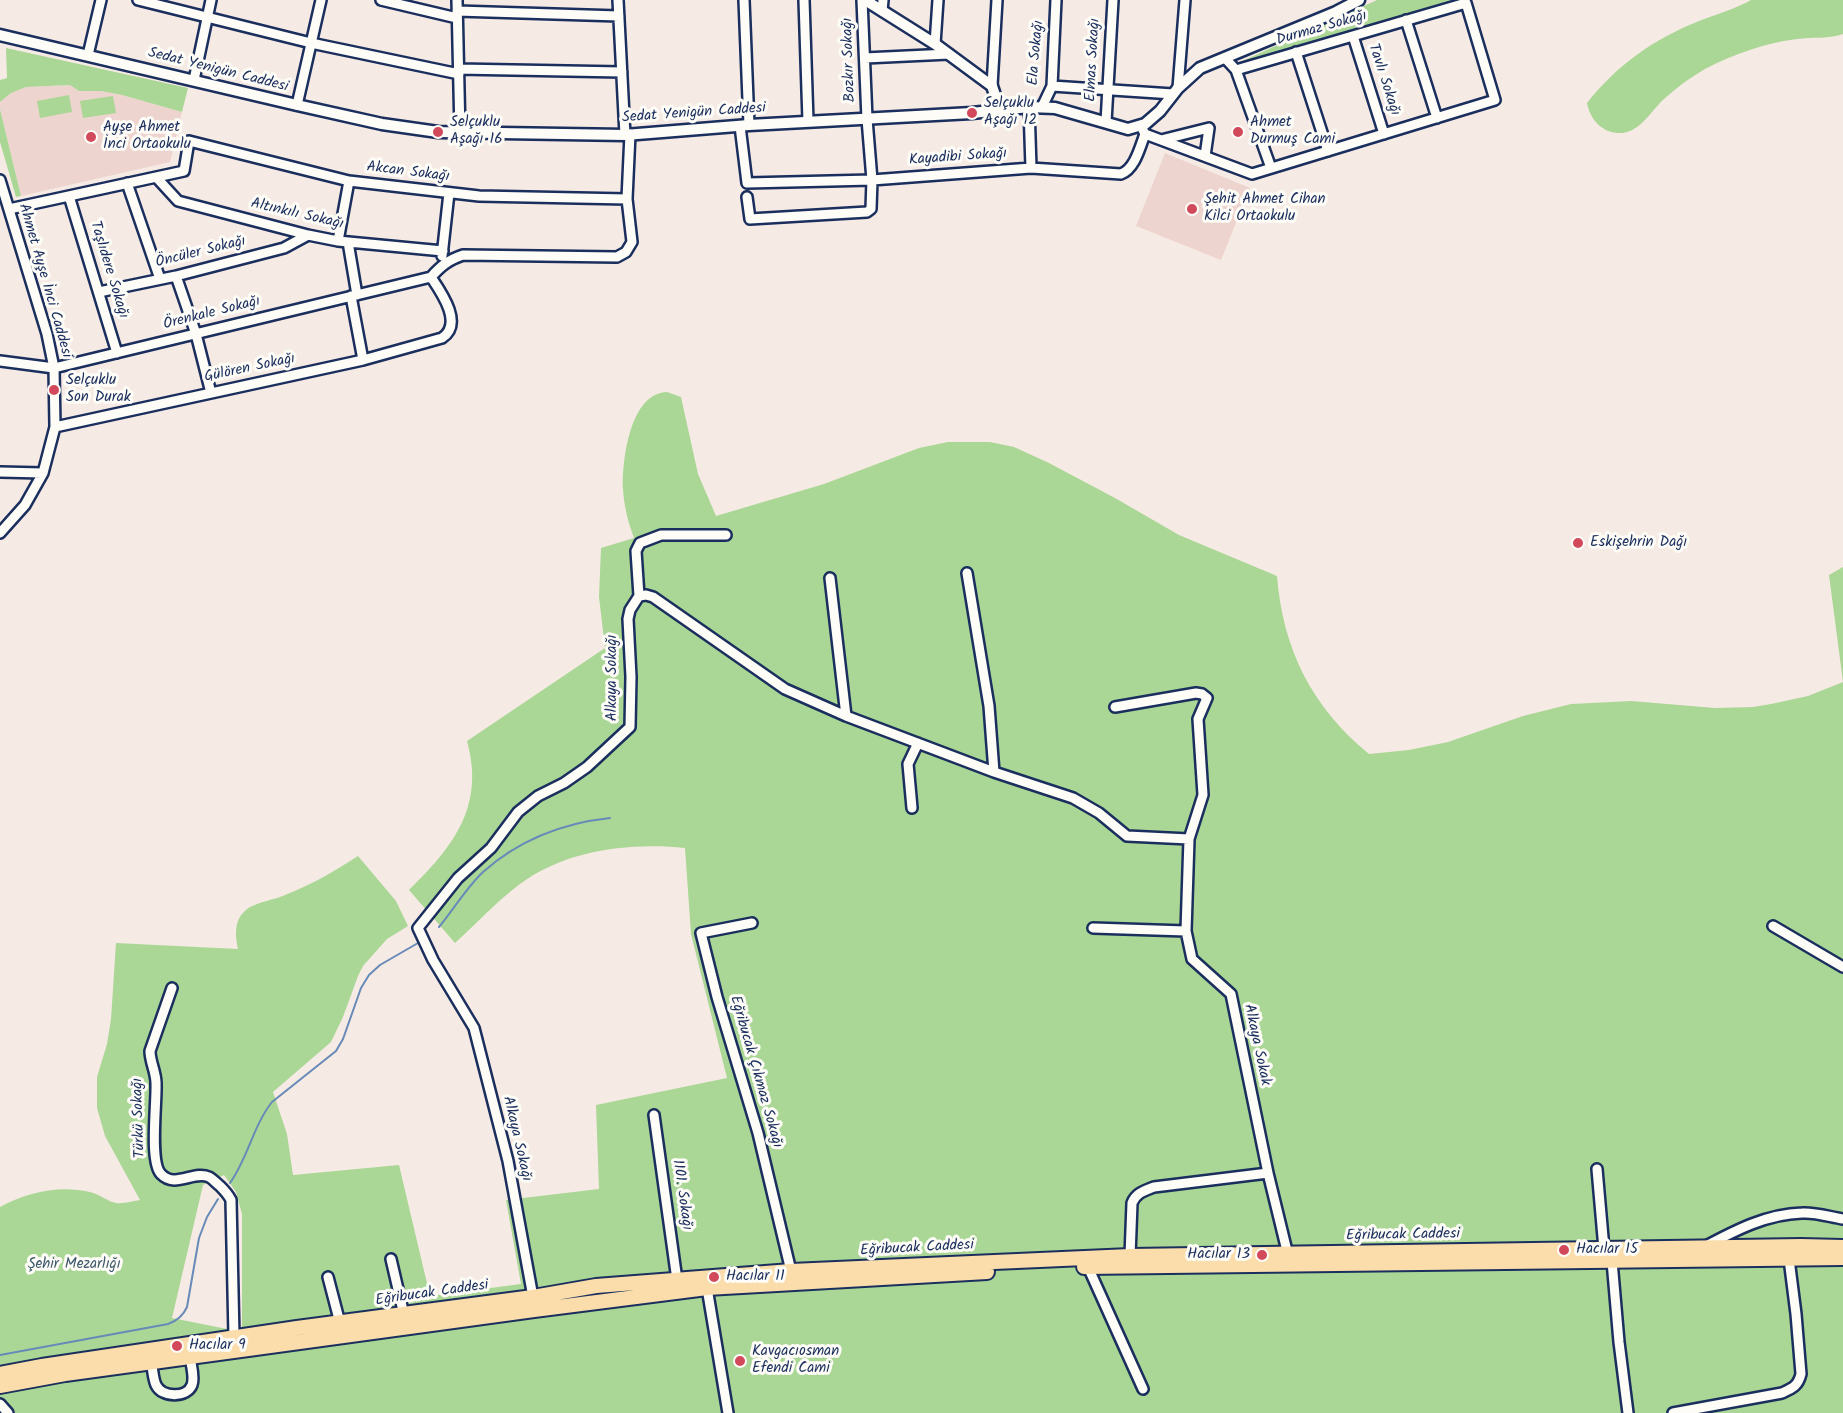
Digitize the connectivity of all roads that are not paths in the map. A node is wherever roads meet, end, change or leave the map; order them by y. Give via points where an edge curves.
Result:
1 (101, 0) edge
2 (138, 0) edge
3 (212, 0) edge
4 (321, 0) edge
5 (381, 0) edge
6 (457, 0) edge
7 (618, 0) edge
8 (744, 0) edge
9 (804, 0) edge
10 (864, 0) edge
11 (938, 0) edge
12 (997, 0) edge
13 (1056, 0) edge
14 (1113, 0) edge
15 (1185, 0) edge
16 (1359, 0) edge
17 (392, 1) edge
18 (882, 5) edge
19 (457, 15) junction
20 (619, 16) junction
21 (208, 17) junction
22 (1406, 20) junction
23 (0, 35) edge
24 (1353, 36) junction
25 (312, 43) junction
26 (935, 44) junction
27 (1296, 52) junction
28 (949, 54) junction
29 (88, 55) junction
30 (865, 58) junction
31 (1225, 58) junction
32 (1236, 70) junction
33 (458, 71) junction
34 (622, 72) junction
35 (194, 80) junction
36 (992, 86) junction
37 (1052, 86) junction
38 (1108, 89) junction
39 (1175, 91) junction
40 (297, 105) junction
41 (1029, 107) junction
42 (1042, 108) junction
43 (1000, 110) junction
44 (1437, 118) junction
45 (867, 119) junction
46 (808, 121) junction
47 (1106, 123) junction
48 (745, 125) junction
49 (1143, 130) junction
50 (460, 133) junction
51 (628, 134) junction
52 (1384, 134) junction
53 (1161, 140) junction
54 (1328, 151) junction
55 (1205, 156) junction
56 (1031, 168) junction
57 (1271, 168) junction
58 (156, 177) junction
59 (0, 180) edge
60 (872, 180) junction
61 (349, 181) junction
62 (127, 183) junction
63 (449, 193) junction
64 (69, 196) junction
65 (747, 197) dead end
66 (2, 198) edge
67 (627, 199) junction
68 (9, 209) junction
69 (308, 235) junction
70 (343, 241) junction
71 (443, 251) junction
72 (441, 265) junction
73 (176, 276) junction
74 (431, 277) junction
75 (160, 279) junction
76 (99, 292) junction
77 (354, 295) junction
78 (196, 334) junction
79 (117, 353) junction
80 (363, 360) junction
81 (0, 361) edge
82 (54, 368) junction
83 (211, 393) junction
84 (55, 427) junction
85 (0, 472) edge
86 (43, 473) junction
87 (0, 533) edge
88 (726, 535) dead end
89 (966, 573) dead end
90 (830, 578) dead end
91 (639, 596) junction
92 (1115, 707) dead end
93 (846, 716) junction
94 (918, 743) junction
95 (994, 772) junction
96 (912, 808) dead end
97 (1189, 839) junction
98 (752, 923) dead end
99 (1773, 926) dead end
100 (1094, 928) dead end
101 (1186, 932) junction
102 (1843, 967) edge
103 (172, 988) dead end
104 (654, 1115) dead end
105 (1597, 1169) dead end
106 (1268, 1173) junction
107 (1843, 1220) edge
108 (1843, 1247) edge
109 (1701, 1248) junction
110 (1288, 1255) junction
111 (1608, 1255) junction
112 (1130, 1256) junction
113 (1843, 1258) edge
114 (391, 1259) dead end
115 (1789, 1259) junction
116 (1088, 1267) junction
117 (791, 1271) junction
118 (328, 1277) dead end
119 (677, 1280) junction
120 (707, 1288) junction
121 (533, 1297) junction
122 (404, 1315) junction
123 (340, 1323) junction
124 (234, 1337) junction
125 (190, 1357) junction
126 (151, 1362) junction
127 (0, 1374) edge
128 (0, 1386) edge
129 (1143, 1389) dead end
130 (0, 1404) edge
131 (8, 1413) edge
132 (728, 1413) edge
133 (1628, 1413) edge
134 (1673, 1413) edge

1 - 29 street
2 - 21 street
3 - 21 street
4 - 25 street
5 - 17 street
6 - 19 street
7 - 20 street
8 - 48 street
9 - 46 street
10 - 18 street
10 - 30 street, Bozkır Sokağı
11 - 26 street
12 - 36 street
13 - 37 street, Ela Sokağı
14 - 38 street, Elmas Sokağı
15 - 39 street
16 - 31 street
17 - 19 street
18 - 26 street
19 - 20 street
19 - 33 street
20 - 34 street
21 - 25 street
21 - 35 street
22 - 24 street, Durmaz Sokağı
22 - 44 street
22 - 44 street, Durmaz Sokağı via 1466,3 1495,100
23 - 29 street, Sedat Yenigün Caddesi
24 - 27 street, Durmaz Sokağı
24 - 52 street, Tavlı Sokağı
25 - 33 street
25 - 40 street
26 - 28 street
27 - 32 street, Durmaz Sokağı
27 - 54 street
28 - 30 street
28 - 36 street
29 - 35 street, Sedat Yenigün Caddesi
30 - 45 street, Bozkır Sokağı
31 - 32 street
31 - 39 street via 1200,68
32 - 57 street
33 - 34 street
33 - 50 street
34 - 51 street
35 - 40 street, Sedat Yenigün Caddesi
36 - 43 street
37 - 38 street
37 - 42 street, Ela Sokağı
38 - 39 street
38 - 47 street, Elmas Sokağı
39 - 49 street
40 - 50 street, Sedat Yenigün Caddesi via 382,124
41 - 42 street, Sedat Yenigün Caddesi
41 - 43 street, Sedat Yenigün Caddesi
41 - 56 street
42 - 47 street, Sedat Yenigün Caddesi
43 - 45 street, Sedat Yenigün Caddesi
44 - 52 street
45 - 46 street, Sedat Yenigün Caddesi
45 - 60 street, Bozkır Sokağı
46 - 48 street, Sedat Yenigün Caddesi
47 - 49 street, Sedat Yenigün Caddesi
48 - 51 street, Sedat Yenigün Caddesi
48 - 60 street, Kayadibi Sokağı via 747,183
49 - 53 street
49 - 56 street, Kayadibi Sokağı via 1125,173
50 - 51 street, Sedat Yenigün Caddesi
51 - 67 street
52 - 54 street
53 - 55 street
53 - 55 street via 1209,128
54 - 57 street
55 - 57 street via 1252,174
56 - 60 street, Kayadibi Sokağı
58 - 61 street, Akcan Sokağı via 184,171 189,141
58 - 62 street
58 - 69 street, Altınkılı Sokağı via 178,201
59 - 66 street, Ahmet Ayşe İnci Caddesi
60 - 65 street, Bozkır Sokağı via 872,207 867,212 750,219
61 - 63 street, Akcan Sokağı
61 - 70 street
62 - 64 street
62 - 75 street
63 - 67 street, Akcan Sokağı
63 - 71 street
64 - 68 street
64 - 76 street, Taşlıdere Sokağı
66 - 68 street, Ahmet Ayşe İnci Caddesi
67 - 72 street via 632,242 622,255 463,255
68 - 82 street, Ahmet Ayşe İnci Caddesi
69 - 70 street, Altınkılı Sokağı
69 - 73 street, Öncüler Sokağı via 284,248
70 - 71 street, Altınkılı Sokağı
70 - 77 street
71 - 72 street
72 - 74 street
73 - 75 street, Öncüler Sokağı
73 - 78 street
74 - 77 street, Örenkale Sokağı
74 - 80 street, Gülören Sokağı via 449,312 449,332 442,338
75 - 76 street, Öncüler Sokağı
76 - 79 street, Taşlıdere Sokağı
77 - 78 street, Örenkale Sokağı
77 - 80 street
78 - 79 street, Örenkale Sokağı
78 - 83 street
79 - 82 street, Örenkale Sokağı
80 - 83 street, Gülören Sokağı
81 - 82 street, Örenkale Sokağı
82 - 84 street, Ahmet Ayşe İnci Caddesi
83 - 84 street, Gülören Sokağı
84 - 86 street, Ahmet Ayşe İnci Caddesi
85 - 86 street
86 - 87 street, Ahmet Ayşe İnci Caddesi via 25,505
88 - 91 street via 661,535 640,543 636,552
89 - 95 street via 989,706
90 - 93 street
91 - 93 street via 653,597 785,689
91 - 121 street, Alkaya Sokağı via 628,619 630,726 587,767 518,812 491,848 458,878 418,928 474,1028 508,1161
92 - 97 street, Alkaya Sokak via 1196,693 1206,697 1198,719 1203,795
93 - 94 street
94 - 95 street
94 - 96 street via 908,764
95 - 97 street via 1073,798 1127,836
97 - 101 street, Alkaya Sokak
98 - 117 street, Eğribucak Çıkmaz Sokağı via 701,933 758,1133
99 - 102 street
100 - 101 street
101 - 106 street, Alkaya Sokak via 1192,959 1231,994
103 - 124 street, Türkü Sokağı via 150,1051 156,1081 154,1158 158,1171 166,1178 208,1177 231,1200
104 - 119 street, 1101. Sokağı
105 - 111 street
106 - 110 street, Alkaya Sokak
106 - 112 street via 1142,1191 1132,1203
107 - 109 street via 1804,1212 1776,1216 1737,1229
108 - 109 main road, Eğribucak Caddesi
109 - 111 main road, Eğribucak Caddesi
110 - 111 main road, Eğribucak Caddesi
110 - 112 main road, Eğribucak Caddesi
111 - 115 main road, Eğribucak Caddesi
111 - 116 main road, Eğribucak Caddesi
111 - 133 street
112 - 117 main road, Eğribucak Caddesi
113 - 115 main road, Eğribucak Caddesi
114 - 122 street
115 - 134 street via 1801,1374 1798,1383 1782,1393
116 - 120 main road, Eğribucak Caddesi
116 - 129 street
117 - 119 main road, Eğribucak Caddesi
118 - 123 street
119 - 121 main road, Eğribucak Caddesi via 596,1286
120 - 125 main road, Eğribucak Caddesi
120 - 132 street
121 - 122 main road, Eğribucak Caddesi
122 - 123 main road, Eğribucak Caddesi
123 - 124 main road, Eğribucak Caddesi
124 - 127 main road, Eğribucak Caddesi
125 - 126 main road, Eğribucak Caddesi
125 - 126 street via 192,1386 176,1394 165,1394 157,1386
126 - 128 main road, Eğribucak Caddesi
130 - 131 street

